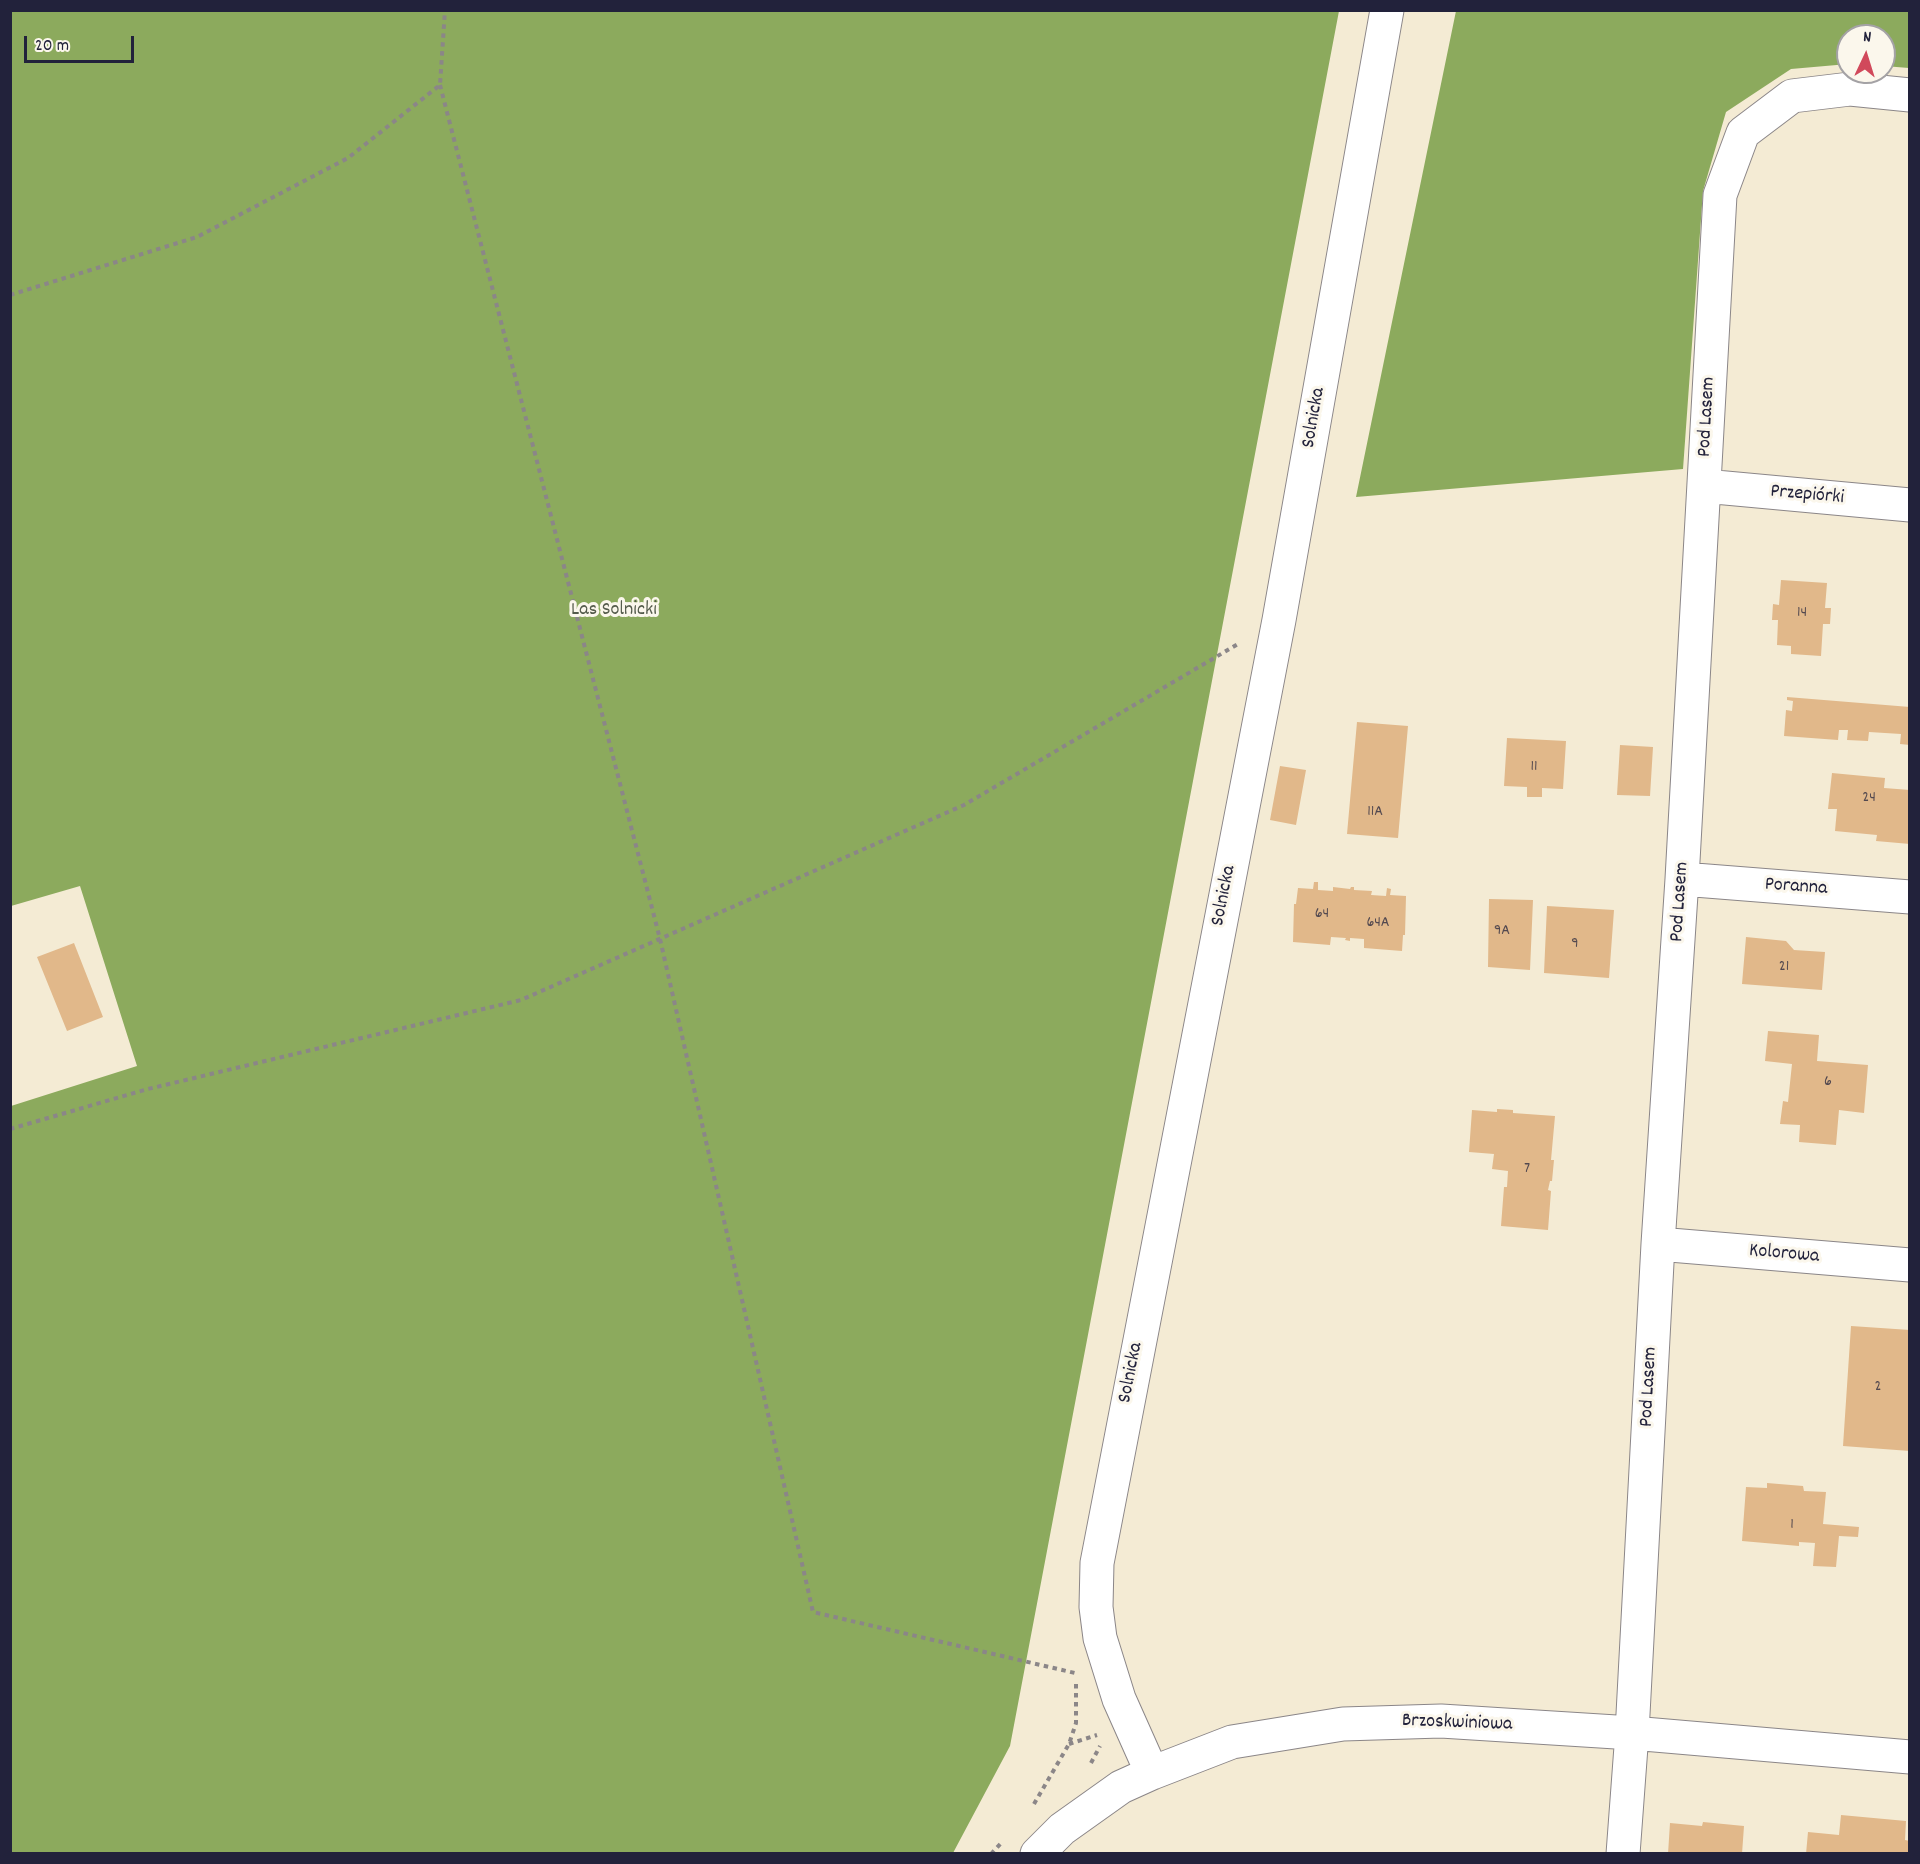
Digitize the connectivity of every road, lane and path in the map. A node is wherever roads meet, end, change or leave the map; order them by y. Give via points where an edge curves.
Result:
1 (445, 10) edge
2 (1387, 10) edge
3 (440, 86) junction
4 (1910, 94) edge
5 (10, 295) edge
6 (1704, 486) junction
7 (1910, 505) edge
8 (1279, 620) junction
9 (1682, 879) junction
10 (1910, 897) edge
11 (660, 939) junction
12 (10, 1129) edge
13 (1658, 1245) junction
14 (1910, 1265) edge
15 (1101, 1728) dead end
16 (1632, 1733) junction
17 (1101, 1734) junction
18 (1069, 1744) junction
19 (1910, 1757) edge
20 (1089, 1766) dead end
21 (1152, 1773) junction
22 (1031, 1810) dead end
23 (1037, 1854) edge
24 (1623, 1854) edge

1 - 3 path
2 - 8 street, Solnicka
3 - 5 path via 348,158 197,237
3 - 11 path
4 - 6 street, Pod Lasem via 1850,89 1792,96 1743,133 1720,195
6 - 7 street, Przepiórki
6 - 9 street, Pod Lasem
8 - 11 path via 964,804
8 - 21 street, Solnicka via 1096,1563 1100,1638 1119,1699
9 - 10 street, Poranna
9 - 13 street, Pod Lasem
11 - 12 path via 521,1000 148,1089
11 - 18 path via 813,1612 1079,1674 1075,1687 1076,1723
13 - 14 street, Kolorowa
13 - 16 street, Pod Lasem
15 - 17 path
16 - 19 street, Brzoskwiniowa
16 - 21 street, Brzoskwiniowa via 1440,1721 1343,1724 1232,1742
16 - 24 street, Pod Lasem
17 - 18 path
17 - 20 path via 1102,1743
18 - 22 path
21 - 23 street, Brzoskwiniowa via 1121,1787 1062,1829

